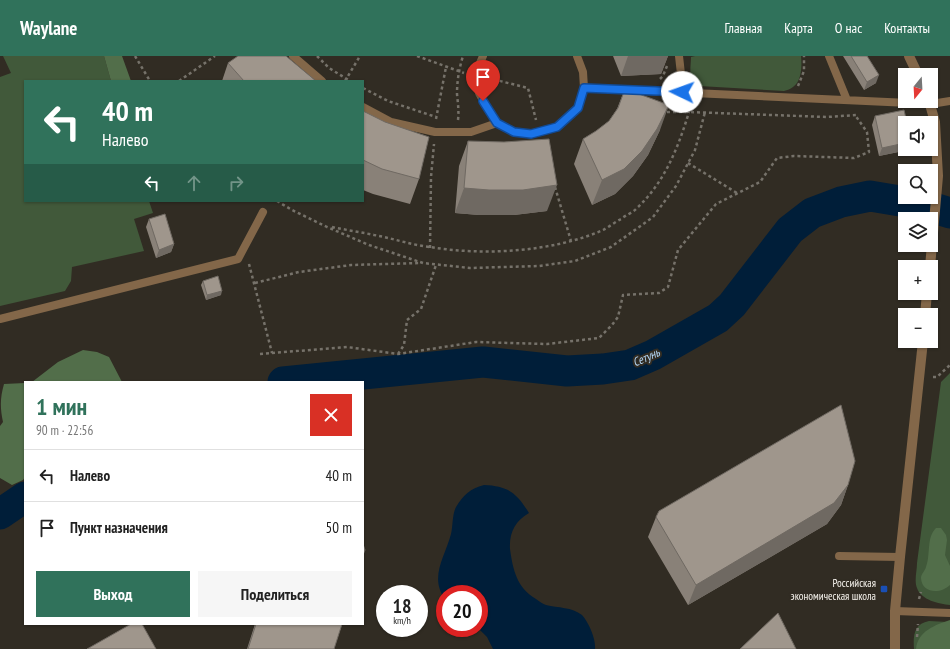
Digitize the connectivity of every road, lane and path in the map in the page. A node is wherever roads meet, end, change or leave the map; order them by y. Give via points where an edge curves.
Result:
1 (135, 56) edge
2 (215, 56) edge
3 (293, 56) edge
4 (317, 56) edge
5 (360, 56) edge
6 (463, 56) edge
7 (483, 56) edge
8 (577, 56) edge
9 (679, 56) edge
10 (829, 56) edge
11 (909, 56) edge
12 (666, 63) dead end
13 (446, 67) dead end
14 (915, 68) edge
15 (149, 80) edge
16 (180, 80) edge
17 (321, 80) edge
18 (346, 80) edge
19 (659, 80) dead end
20 (584, 88) junction
21 (364, 89) edge
22 (682, 92) junction
23 (847, 100) junction
24 (950, 101) edge
25 (898, 102) edge
26 (938, 102) edge
27 (364, 108) edge
28 (931, 108) edge
29 (667, 112) edge
30 (689, 112) junction
31 (705, 112) junction
32 (863, 114) dead end
33 (856, 115) junction
34 (436, 117) junction
35 (497, 123) junction
36 (454, 125) dead end
37 (435, 132) junction
38 (688, 163) junction
39 (738, 193) junction
40 (278, 202) edge
41 (263, 212) dead end
42 (326, 226) junction
43 (430, 248) junction
44 (248, 259) dead end
45 (931, 260) edge
46 (423, 263) junction
47 (436, 265) junction
48 (255, 283) junction
49 (0, 319) edge
50 (921, 348) edge
51 (272, 353) junction
52 (260, 354) dead end
53 (398, 354) junction
54 (950, 365) edge
55 (918, 380) junction
56 (839, 556) dead end
57 (900, 558) junction
58 (895, 611) junction
59 (950, 613) edge
60 (895, 649) edge

1 - 15 path
2 - 16 path
3 - 17 lane
4 - 18 path
5 - 18 path
6 - 36 path via 458,71 458,121
7 - 35 lane via 475,75 479,93
8 - 20 lane via 583,72
9 - 22 lane
10 - 23 lane
11 - 14 street
12 - 19 path via 667,68
13 - 34 path
20 - 22 lane
20 - 35 lane via 578,108 557,127 531,134 514,132
21 - 34 path via 388,101
22 - 23 lane
23 - 25 lane
24 - 26 lane
27 - 37 lane via 391,122
28 - 45 street via 935,122 938,176
29 - 30 path
30 - 31 path
30 - 43 path via 669,166 652,190 635,209 604,230 555,245 511,251
31 - 33 path
31 - 38 path via 695,150
32 - 33 path
33 - 39 path via 868,132 869,152 854,158 777,158 760,182
34 - 37 path
35 - 37 lane via 471,132
37 - 43 path via 431,177
38 - 39 path
38 - 47 path via 676,186 653,217 611,247 576,261 539,266 470,268
39 - 53 path via 716,204 678,250 668,287 659,293 623,295 618,317 599,338 548,344 476,342
40 - 42 path
41 - 49 lane via 238,259
42 - 43 path
42 - 46 path
44 - 48 path
46 - 47 path
46 - 48 path via 351,264 299,272
47 - 53 path via 421,309 407,320 404,345
48 - 51 path
50 - 55 street
51 - 52 path
51 - 53 path via 347,347
54 - 55 path via 937,376
55 - 57 street
56 - 57 lane
57 - 58 street
58 - 59 lane
58 - 60 street

